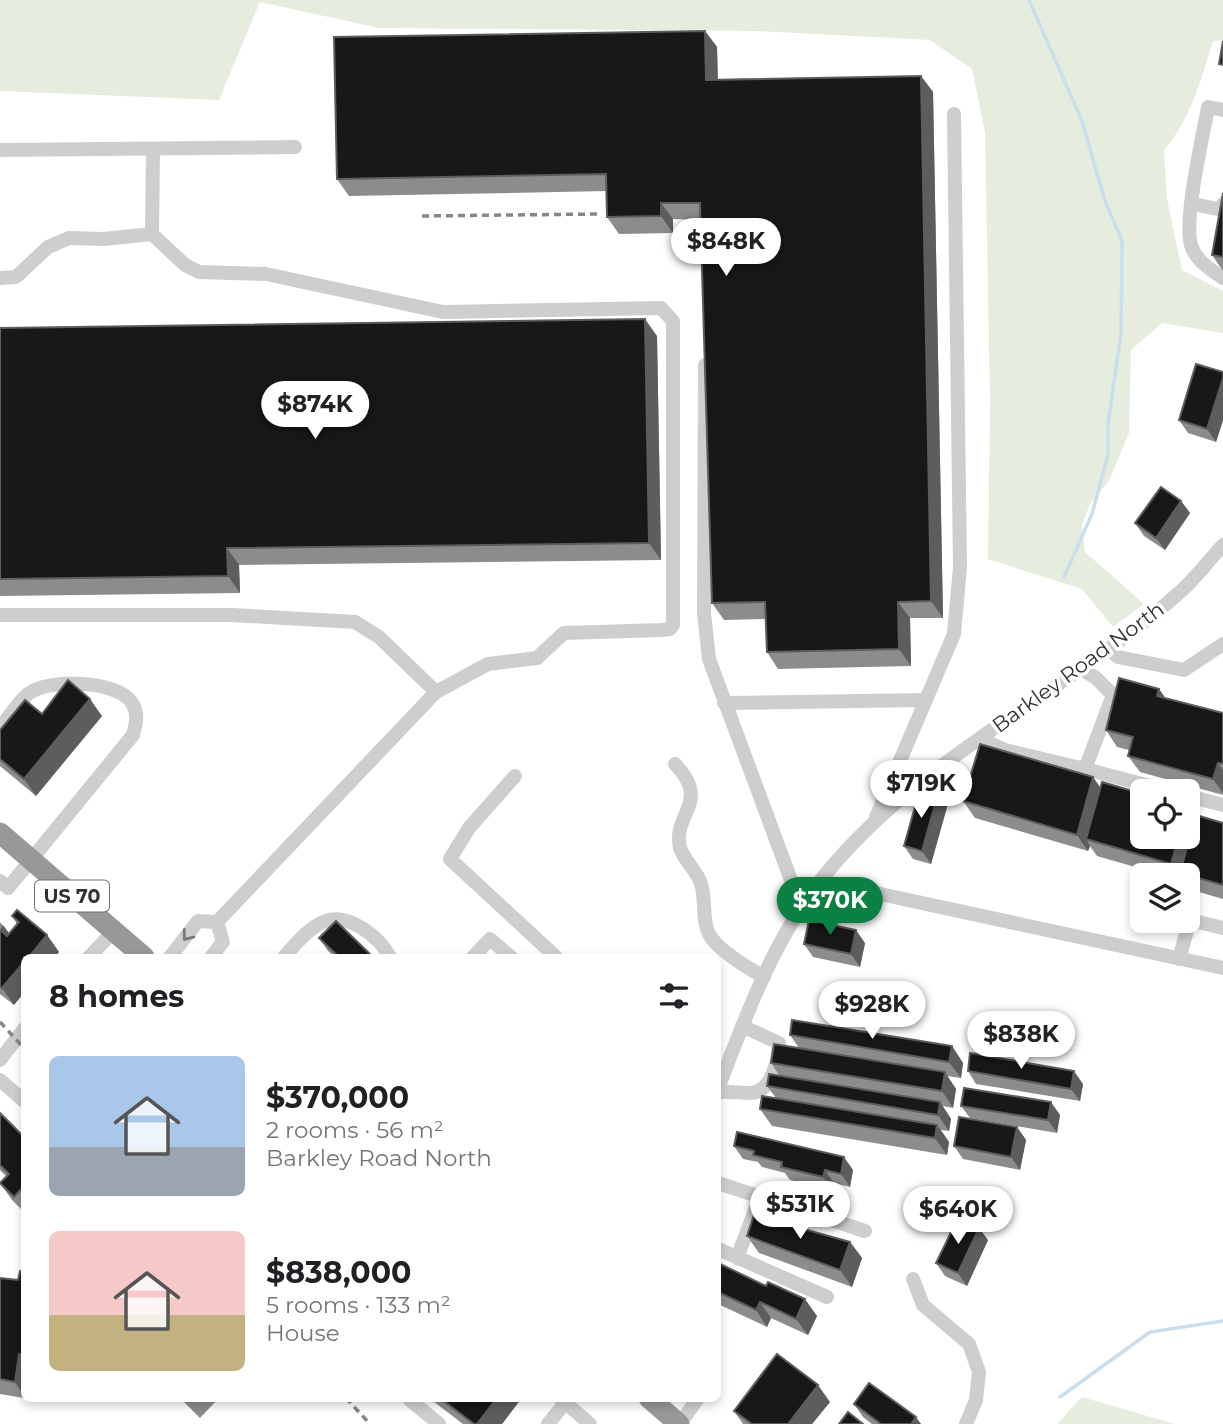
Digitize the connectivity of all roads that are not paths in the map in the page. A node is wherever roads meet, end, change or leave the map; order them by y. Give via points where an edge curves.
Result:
1 (1223, 110) edge
2 (954, 114) dead end
3 (295, 146) dead end
4 (153, 149) junction
5 (0, 150) edge
6 (1192, 204) junction
7 (1223, 204) edge
8 (152, 233) junction
9 (0, 278) edge
10 (1223, 278) edge
11 (705, 352) edge
12 (1223, 545) edge
13 (0, 615) edge
14 (1223, 644) edge
15 (1108, 649) junction
16 (1080, 668) junction
17 (436, 692) junction
18 (926, 700) junction
19 (724, 703) junction
20 (0, 728) edge
21 (980, 739) junction
22 (675, 764) dead end
23 (1085, 769) junction
24 (515, 776) dead end
25 (1130, 781) edge
26 (1200, 799) edge
27 (1223, 805) edge
28 (876, 819) junction
29 (3, 842) edge
30 (31, 860) junction
31 (0, 881) edge
32 (820, 881) junction
33 (804, 905) junction
34 (217, 922) junction
35 (1223, 928) edge
36 (114, 931) junction
37 (92, 954) edge
38 (141, 954) edge
39 (172, 954) edge
40 (214, 954) edge
41 (287, 954) edge
42 (389, 954) edge
43 (476, 954) edge
44 (508, 954) edge
45 (553, 954) edge
46 (1179, 959) junction
47 (1223, 968) edge
48 (764, 977) junction
49 (742, 1026) junction
50 (21, 1033) edge
51 (0, 1060) edge
52 (0, 1080) edge
53 (721, 1082) edge
54 (721, 1090) edge
55 (21, 1098) edge
56 (721, 1184) edge
57 (760, 1197) junction
58 (865, 1231) dead end
59 (721, 1250) edge
60 (737, 1258) junction
61 (913, 1279) dead end
62 (827, 1297) dead end
63 (412, 1402) edge
64 (564, 1402) edge
65 (567, 1402) edge
66 (691, 1402) edge
67 (667, 1416) edge
68 (439, 1424) edge
69 (548, 1424) edge
70 (590, 1424) edge
71 (966, 1424) edge

1 - 6 street via 1208,107
2 - 18 street via 960,567 954,634
3 - 4 street
4 - 5 street
4 - 8 street
6 - 7 street via 1222,210
6 - 10 street via 1193,251 1203,265
8 - 9 street via 69,238 48,247 16,277
8 - 17 street via 185,265 200,272 266,274 443,312 661,307 669,313 673,321 674,599 670,629 564,633 537,657 488,664
11 - 19 street via 704,613 709,659
12 - 15 street, Barkley Road North via 1182,590
13 - 17 street via 232,615 355,622 379,637
14 - 15 street via 1184,670 1118,657
15 - 16 street, Barkley Road North
16 - 21 street, Barkley Road North
16 - 23 street via 1113,695
17 - 34 street
18 - 19 street
18 - 28 street
19 - 33 street
20 - 30 street via 29,693 47,686 79,684 119,692 132,702 137,718 133,735
21 - 23 street via 1005,750
21 - 28 street, Barkley Road North
22 - 48 street via 688,777 692,794 680,848 700,880 709,934 738,962
23 - 25 street
24 - 45 street via 469,828 450,859
26 - 27 street
28 - 32 street, Barkley Road North
29 - 30 highway, US 70
30 - 31 street via 8,888
30 - 36 highway, US 70
32 - 33 street, Barkley Road North
32 - 46 street
33 - 48 street, Barkley Road North
34 -> 39 street via 198,921
34 - 40 street via 223,942
35 - 46 street via 1189,920
36 - 37 street
36 - 38 highway, US 70
41 - 42 street via 315,926 329,919 357,924
43 - 44 street via 490,939
46 - 47 street
48 - 49 street, Barkley Road North
49 - 53 street, Barkley Road North
49 - 54 street via 779,1043 778,1061 766,1086 754,1093
50 - 51 street
52 - 55 street
56 - 57 street
57 - 58 street
57 - 60 street
59 - 60 street
60 - 62 street
61 - 71 street via 923,1305 969,1344 979,1372 976,1401
63 - 68 street
64 - 69 street
65 - 70 street
66 - 67 street

